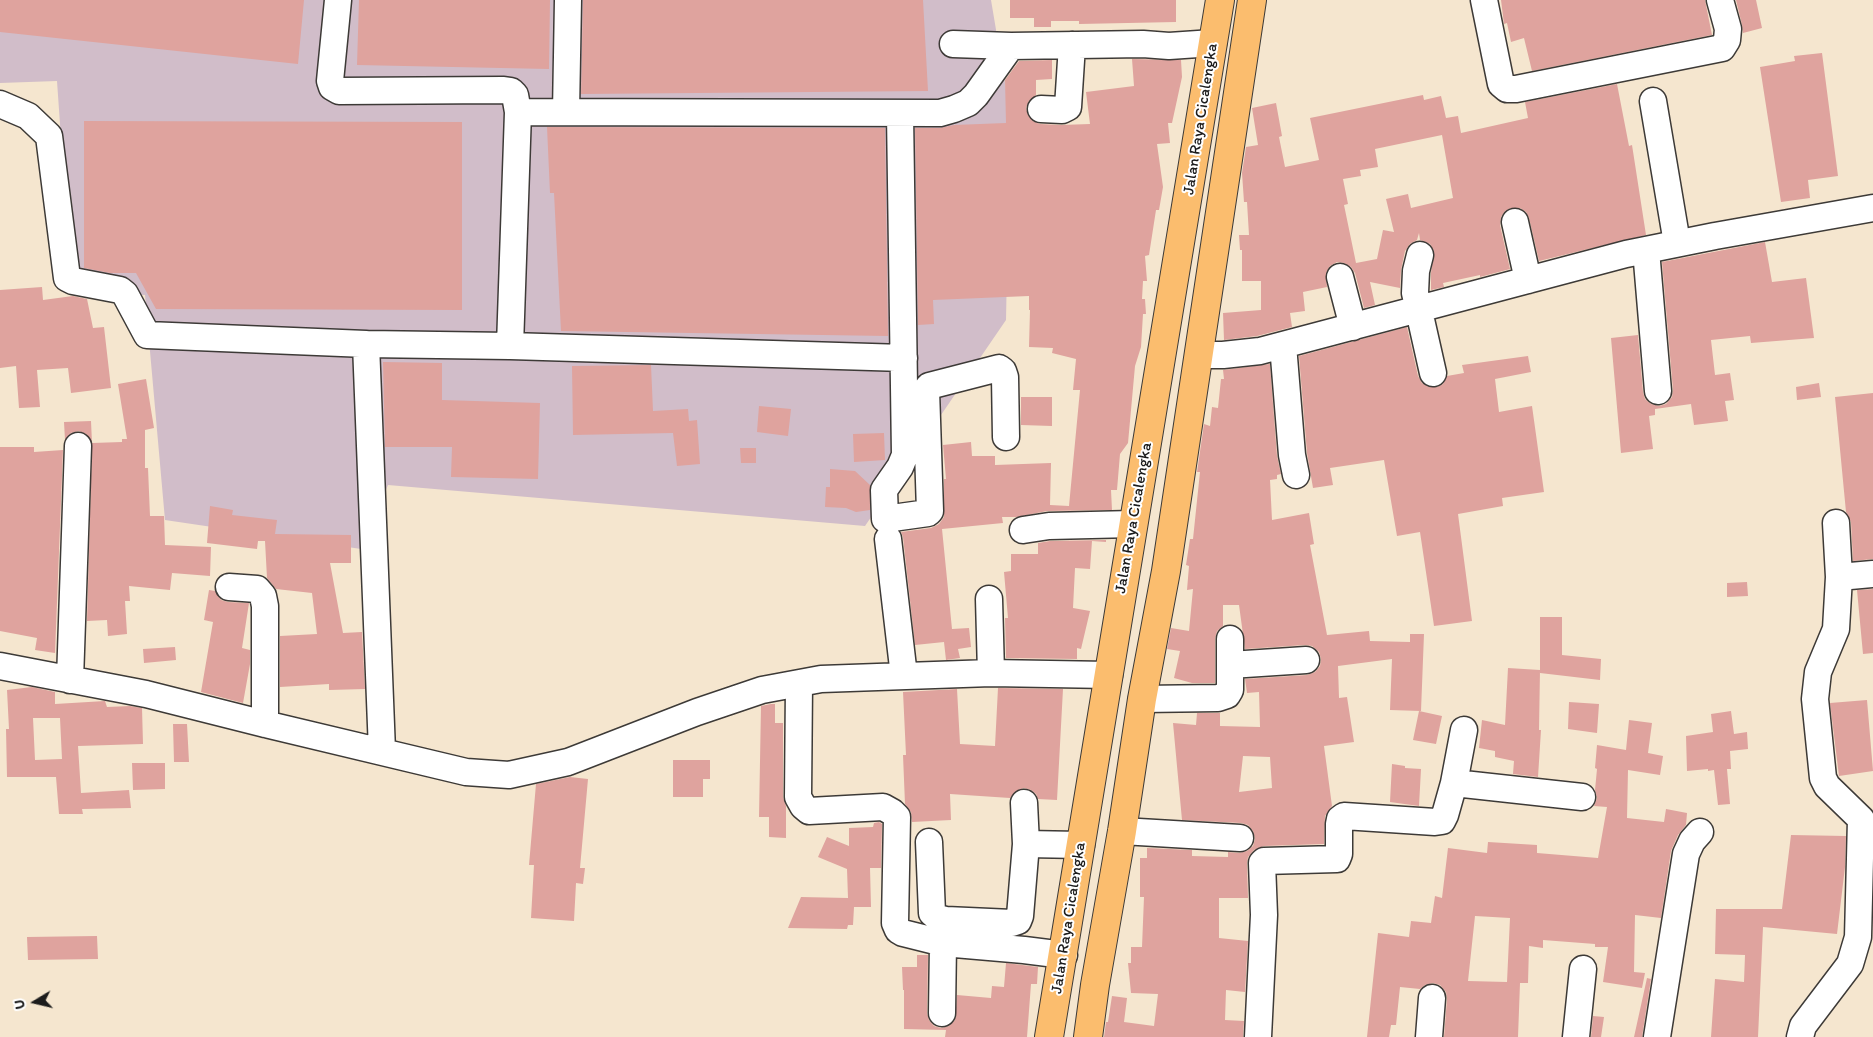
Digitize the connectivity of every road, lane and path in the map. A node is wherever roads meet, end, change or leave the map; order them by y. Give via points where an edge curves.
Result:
1 (338, 0) edge
2 (568, 0) edge
3 (1220, 0) edge
4 (1252, 0) edge
5 (1484, 0) edge
6 (1720, 0) edge
7 (1213, 43) junction
8 (953, 44) dead end
9 (1072, 45) junction
10 (1011, 46) junction
11 (1653, 101) dead end
12 (0, 104) edge
13 (1041, 109) dead end
14 (518, 112) junction
15 (566, 112) junction
16 (900, 114) junction
17 (1873, 208) edge
18 (1515, 222) dead end
19 (1677, 243) junction
20 (1646, 250) junction
21 (1420, 255) dead end
22 (1340, 277) dead end
23 (1528, 280) junction
24 (1418, 309) junction
25 (1353, 327) junction
26 (366, 344) junction
27 (1283, 345) junction
28 (510, 346) junction
29 (1200, 355) junction
30 (904, 358) junction
31 (1433, 373) dead end
32 (1658, 392) dead end
33 (1006, 437) dead end
34 (78, 446) dead end
35 (1296, 475) dead end
36 (1836, 523) dead end
37 (1133, 524) junction
38 (1023, 530) dead end
39 (888, 539) dead end
40 (1126, 563) junction
41 (1166, 571) junction
42 (1873, 574) edge
43 (1839, 577) junction
44 (229, 587) dead end
45 (990, 599) dead end
46 (1230, 639) dead end
47 (1306, 660) dead end
48 (1230, 665) junction
49 (0, 666) edge
50 (991, 673) junction
51 (1109, 675) junction
52 (904, 676) junction
53 (70, 680) junction
54 (799, 684) junction
55 (1142, 699) junction
56 (265, 724) junction
57 (1464, 730) dead end
58 (382, 751) junction
59 (1454, 783) junction
60 (1582, 797) dead end
61 (1024, 803) dead end
62 (1122, 831) junction
63 (1700, 832) dead end
64 (1240, 838) dead end
65 (929, 842) dead end
66 (1026, 844) junction
67 (1081, 845) junction
68 (944, 943) junction
69 (1064, 955) junction
70 (1583, 968) dead end
71 (1432, 998) dead end
72 (942, 1012) dead end
73 (1050, 1037) edge
74 (1088, 1037) edge
75 (1258, 1037) edge
76 (1429, 1037) edge
77 (1576, 1037) edge
78 (1656, 1037) edge
79 (1800, 1037) edge

1 - 14 street via 332,87 339,91 511,91 516,95
2 - 15 street
3 - 7 highway, Jalan Raya Cicalengka
4 - 29 highway, Jalan Raya Cicalengka
5 - 6 street via 1501,84 1507,89 1516,89 1722,48 1728,29
7 - 9 street
7 - 37 highway, Jalan Raya Cicalengka
8 - 10 street
9 - 10 street
9 - 13 street via 1068,107 1062,110
10 - 16 street via 968,103 940,112
11 - 19 street
12 - 26 street via 28,116 49,136 67,278 120,290 147,335
14 - 15 street
14 - 28 street
15 - 16 street
16 - 30 street
17 - 19 street
18 - 23 street
19 - 20 street
20 - 23 street
20 - 32 street
21 - 24 street via 1415,285
22 - 25 street
23 - 24 street
24 - 25 street
24 - 31 street
25 - 27 street
26 - 28 street
26 - 58 street
27 - 29 street via 1246,353
27 - 35 street
28 - 30 street
29 - 41 highway, Jalan Raya Cicalengka
30 - 33 street via 905,454 884,490 885,519 928,513 930,510 926,390 929,386 999,368 1005,377
34 - 53 street
36 - 43 street
37 - 38 street via 1049,526
37 - 40 highway, Jalan Raya Cicalengka
39 - 52 street
40 - 41 highway
40 - 51 highway, Jalan Raya Cicalengka
41 - 55 highway, Jalan Raya Cicalengka
42 - 43 street
43 - 79 street via 1836,629 1818,672 1816,699 1823,778 1861,819 1858,937 1850,964 1803,1026
44 - 56 street via 257,589 263,596
45 - 50 street
46 - 48 street
47 - 48 street
48 - 55 street via 1227,695 1218,698
49 - 53 street
50 - 51 street
50 - 52 street
51 - 67 highway, Jalan Raya Cicalengka
52 - 54 street via 822,679
53 - 56 street via 146,694
54 - 58 street via 762,690 568,762 509,775 466,772
54 - 68 street via 798,797 803,806 809,811 883,807 892,812 897,817 895,923 903,933
55 - 62 highway, Jalan Raya Cicalengka
56 - 58 street
57 - 59 street
59 - 60 street
59 - 75 street via 1442,820 1344,816 1338,824 1337,859 1264,861
61 - 66 street
62 - 64 street
62 - 74 highway, Jalan Raya Cicalengka
63 - 78 street via 1686,854
65 - 66 street via 932,913 946,920 1012,923 1020,916
66 - 67 street
67 - 69 highway, Jalan Raya Cicalengka
68 - 69 street
68 - 72 street
69 - 73 highway, Jalan Raya Cicalengka
70 - 77 street
71 - 76 street

